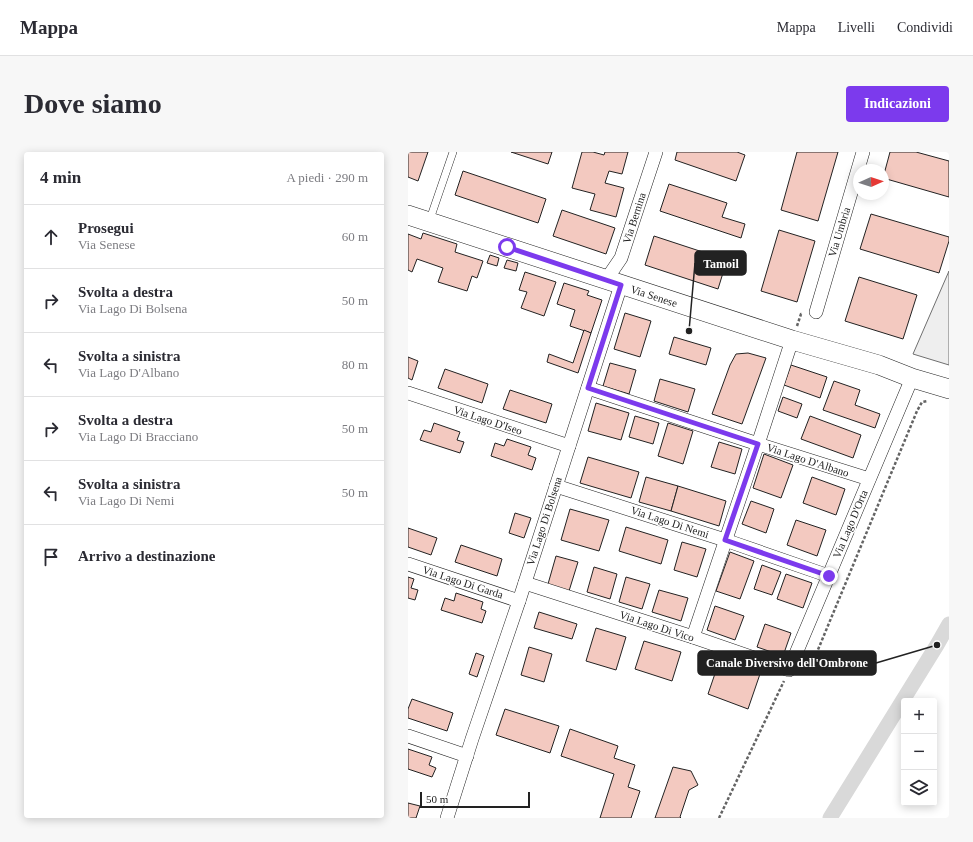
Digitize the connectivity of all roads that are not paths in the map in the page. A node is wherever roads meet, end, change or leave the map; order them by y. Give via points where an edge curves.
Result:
1 (453, 152) edge
2 (656, 152) edge
3 (863, 152) edge
4 (408, 215) edge
5 (429, 222) junction
6 (614, 283) junction
7 (816, 312) road end
8 (792, 340) junction
9 (879, 365) junction
10 (912, 378) junction
11 (949, 378) edge
12 (588, 388) junction
13 (949, 390) edge
14 (408, 393) edge
15 (758, 444) junction
16 (569, 446) junction
17 (869, 479) junction
18 (556, 486) junction
19 (725, 540) junction
20 (408, 564) edge
21 (829, 576) junction
22 (524, 583) junction
23 (519, 601) junction
24 (693, 637) junction
25 (789, 670) joint
26 (408, 736) edge
27 (467, 756) junction
28 (447, 818) edge

1 - 5 lane
2 - 6 street, Via Bernina
3 - 7 street, Via Umbria
4 - 5 main road, Via Senese
5 - 6 main road, Via Senese
6 - 8 main road, Via Senese
6 - 12 street, Via Lago Di Bolsena
8 - 9 main road, Via Senese
8 - 15 street
9 - 10 main road, Via Senese
9 - 11 main road, Via Senese
10 - 13 main road, Via Senese
10 - 17 street, Via Lago D'Orta
12 - 15 street, Via Lago D'Albano
12 - 16 street, Via Lago Di Bolsena
14 - 16 street, Via Lago D'Iseo
15 - 17 street, Via Lago D'Albano
15 - 19 street
16 - 18 street, Via Lago Di Bolsena
17 - 21 street, Via Lago D'Orta
18 - 19 street, Via Lago Di Nemi
18 - 22 street, Via Lago Di Bolsena
19 - 21 street, Via Lago Di Nemi
19 - 24 street
20 - 23 street, Via Lago Di Garda
21 - 25 street, Via Lago D'Orta
22 - 23 street, Via Lago Di Bolsena
22 - 24 street, Via Lago Di Vico
23 - 27 street, Via Lago Di Bolsena
24 - 25 street, Via Lago Di Vico
26 - 27 street
27 - 28 street, Via Lago Di Bolsena

